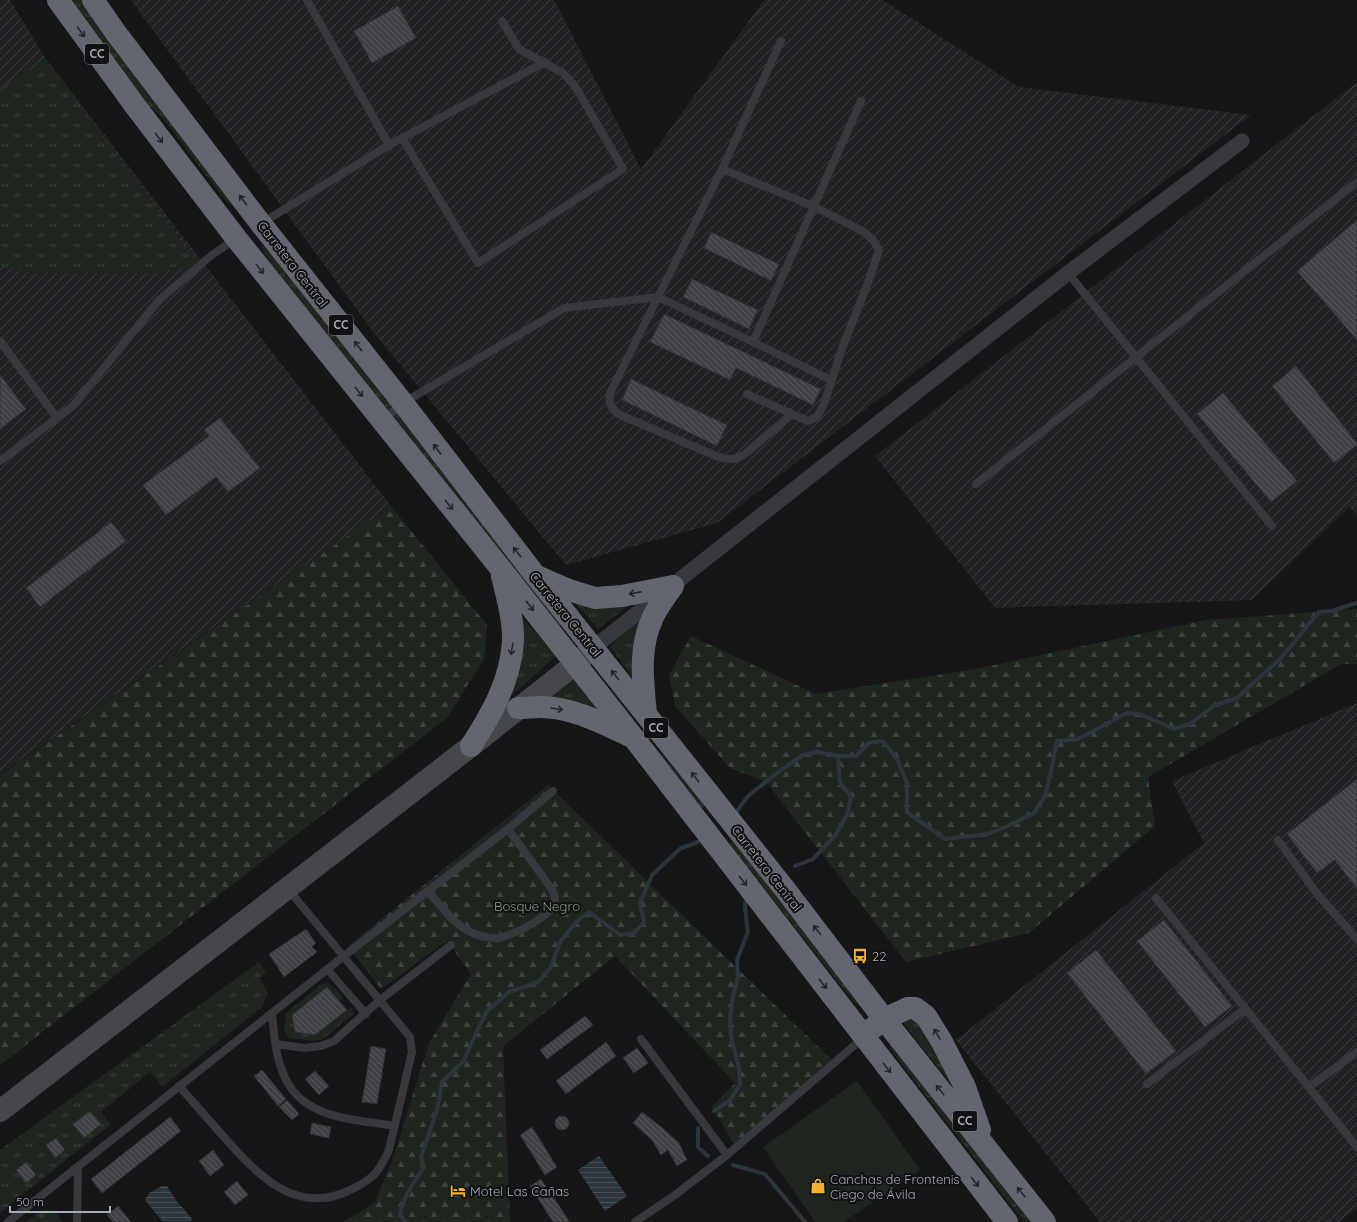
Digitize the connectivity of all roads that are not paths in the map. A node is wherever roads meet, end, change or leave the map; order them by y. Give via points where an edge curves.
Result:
1 (58, 0) edge
2 (93, 0) edge
3 (307, 0) edge
4 (502, 21) dead end
5 (781, 41) dead end
6 (545, 62) junction
7 (861, 101) dead end
8 (402, 138) junction
9 (1242, 141) dead end
10 (389, 144) junction
11 (722, 169) junction
12 (1357, 182) edge
13 (813, 206) junction
14 (261, 224) junction
15 (236, 238) junction
16 (1068, 273) junction
17 (658, 298) junction
18 (0, 341) edge
19 (753, 342) junction
20 (1135, 358) junction
21 (831, 380) junction
22 (747, 394) dead end
23 (403, 403) junction
24 (792, 414) junction
25 (57, 418) junction
26 (382, 421) junction
27 (0, 461) edge
28 (976, 484) dead end
29 (1272, 526) dead end
30 (501, 569) junction
31 (535, 575) junction
32 (673, 586) junction
33 (593, 648) junction
34 (575, 664) junction
35 (518, 708) junction
36 (646, 714) junction
37 (633, 737) junction
38 (471, 746) junction
39 (553, 791) dead end
40 (508, 829) junction
41 (1278, 840) dead end
42 (288, 888) junction
43 (428, 891) junction
44 (1156, 898) dead end
45 (1357, 939) edge
46 (451, 945) dead end
47 (344, 956) junction
48 (327, 969) junction
49 (380, 1000) junction
50 (1245, 1009) junction
51 (272, 1013) junction
52 (366, 1014) junction
53 (884, 1019) junction
54 (863, 1037) junction
55 (641, 1039) dead end
56 (276, 1044) junction
57 (1357, 1052) edge
58 (1146, 1084) dead end
59 (179, 1086) junction
60 (1309, 1087) junction
61 (0, 1111) edge
62 (395, 1126) junction
63 (986, 1147) junction
64 (1357, 1147) edge
65 (728, 1155) junction
66 (78, 1167) junction
67 (8, 1222) edge
68 (77, 1222) edge
69 (635, 1222) edge
70 (1007, 1222) edge
71 (1045, 1222) edge

1 -> 15 highway, Carretera Central / CC
14 -> 2 highway, Carretera Central / CC
3 - 10 lane
4 - 6 lane via 519,49
5 - 11 lane
6 - 8 lane
6 - 8 lane via 563,73 575,86 623,169 478,263
7 - 13 lane
8 - 10 lane
9 - 16 street
10 - 14 lane
11 - 13 lane
11 - 17 lane
12 - 20 lane
13 - 19 lane
13 - 21 lane via 864,232 879,250
14 - 15 highway
23 -> 14 highway, Carretera Central / CC
15 - 25 lane via 159,300 73,406
15 -> 26 highway, Carretera Central / CC
16 - 20 lane
16 - 32 street
17 - 19 lane
17 - 23 lane via 564,308
17 - 24 lane via 610,392 609,400 618,414 729,460 745,454
18 - 25 lane
19 - 21 lane
20 - 28 lane
20 - 29 lane
21 - 24 lane via 817,417 808,421
22 - 24 lane
23 - 26 lane
31 -> 23 highway, Carretera Central / CC
25 - 27 lane
26 -> 30 highway, Carretera Central / CC
30 -> 34 highway, Carretera Central / CC
30 -> 38 highway via 510,607 513,642 508,676 492,713
32 -> 31 highway via 622,596 595,598 568,590
31 - 33 highway, Carretera Central / CC
32 - 33 street
32 - 36 highway via 653,616 644,639 642,664
33 - 34 street
36 -> 33 highway, Carretera Central / CC
34 - 35 street
34 - 37 highway, Carretera Central / CC
35 -> 37 highway via 541,707 568,711
35 - 38 street
53 -> 36 highway, Carretera Central / CC
37 -> 54 highway, Carretera Central / CC
38 - 42 street
39 - 40 lane
40 - 43 lane
40 - 43 lane via 553,891 554,905 547,914 498,938 480,935 460,927
41 - 45 lane via 1318,895
42 - 47 lane
42 - 61 street
43 - 47 lane
44 - 50 lane
46 - 49 lane
47 - 48 lane
47 - 49 lane
48 - 51 lane
48 - 52 lane
49 - 52 lane
49 - 62 lane via 412,1043
50 - 58 lane
50 - 60 lane
51 - 56 lane
51 - 59 lane
52 - 56 lane via 334,1041 321,1046 304,1048
53 - 54 highway
63 -> 53 highway, Carretera Central / CC
63 -> 53 highway via 965,1087 926,1016 915,1008 908,1008
54 - 65 lane
54 -> 70 highway, Carretera Central / CC
55 - 65 lane
56 - 62 lane via 283,1073 293,1092 304,1102 332,1115
57 - 60 lane
59 - 62 lane via 247,1164 276,1187 292,1195 313,1199 338,1196 372,1178 389,1150
59 - 66 lane
60 - 64 lane
71 -> 63 highway, Carretera Central / CC
65 - 69 lane
66 - 67 lane
66 - 68 lane

